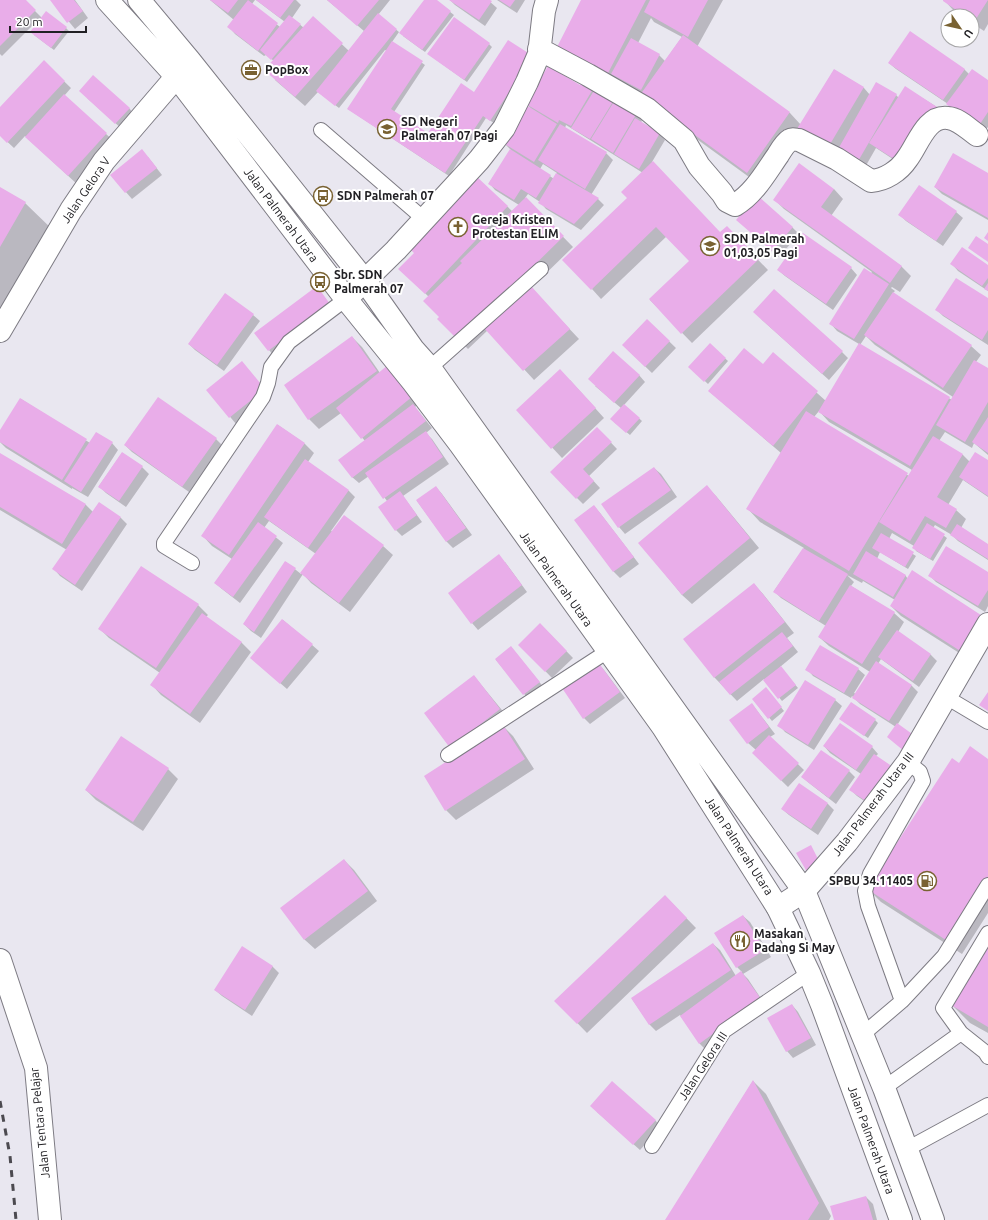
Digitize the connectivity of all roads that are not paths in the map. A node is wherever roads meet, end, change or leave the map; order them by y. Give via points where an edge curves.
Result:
1 (107, 0) edge
2 (139, 0) edge
3 (547, 0) edge
4 (539, 49) junction
5 (183, 69) junction
6 (321, 130) dead end
7 (977, 135) dead end
8 (424, 219) junction
9 (541, 269) dead end
10 (365, 281) junction
11 (346, 299) junction
12 (0, 331) edge
13 (430, 368) junction
14 (413, 382) junction
15 (467, 438) junction
16 (192, 563) dead end
17 (988, 624) edge
18 (618, 654) junction
19 (946, 697) junction
20 (988, 722) edge
21 (448, 755) dead end
22 (908, 762) junction
23 (988, 886) edge
24 (804, 891) junction
25 (778, 908) junction
26 (988, 933) edge
27 (0, 960) edge
28 (809, 973) junction
29 (902, 1001) junction
30 (961, 1033) junction
31 (862, 1035) junction
32 (839, 1052) junction
33 (988, 1057) edge
34 (884, 1088) junction
35 (857, 1101) junction
36 (988, 1105) edge
37 (652, 1146) dead end
38 (908, 1149) junction
39 (50, 1220) edge
40 (901, 1220) edge
41 (933, 1220) edge

1 - 5 main road, Jalan Palmerah Utara
2 - 5 main road, Jalan Palmerah Utara
3 - 4 main road
4 - 7 main road via 647,109 684,140 699,166 727,201 735,205 754,189 782,149 793,139 837,159 871,181 882,179 897,171 908,159 929,125 939,118 958,121
4 - 8 main road via 528,82 504,128
5 - 10 main road, Jalan Palmerah Utara
5 - 11 main road, Jalan Palmerah Utara
5 - 12 main road, Jalan Gelora V via 104,161 71,210
6 - 8 lane
8 - 10 main road
9 - 13 lane
10 - 11 main road
10 - 13 main road, Jalan Palmerah Utara via 413,349
11 - 14 main road, Jalan Palmerah Utara
11 - 16 lane via 289,342 278,355 271,367 263,397 164,543 164,546
13 - 14 lane
13 - 15 main road, Jalan Palmerah Utara
14 - 15 main road, Jalan Palmerah Utara
15 - 18 main road, Jalan Palmerah Utara
17 - 19 main road, Jalan Palmerah Utara III
18 - 21 lane
18 - 24 main road, Jalan Palmerah Utara
18 - 25 main road, Jalan Palmerah Utara
19 - 20 lane
19 - 22 main road, Jalan Palmerah Utara III
22 - 24 main road, Jalan Palmerah Utara III via 847,842
22 - 29 lane via 920,772 923,781 870,874 865,891
23 - 29 lane via 944,956
24 - 25 main road, Jalan Palmerah Utara III
24 - 31 main road, Jalan Palmerah Utara
25 - 28 main road, Jalan Palmerah Utara
26 - 30 lane via 943,1008
27 - 39 main road, Jalan Tentara Pelajar via 36,1068
28 - 32 main road, Jalan Palmerah Utara
28 - 37 lane, Jalan Gelora III via 724,1031
29 - 31 lane
30 - 33 lane
30 - 34 lane
31 - 32 main road
31 - 34 main road, Jalan Palmerah Utara
32 - 35 main road, Jalan Palmerah Utara
34 - 35 main road
34 - 38 main road, Jalan Palmerah Utara
35 - 40 main road, Jalan Palmerah Utara
36 - 38 lane
38 - 41 main road, Jalan Palmerah Utara

